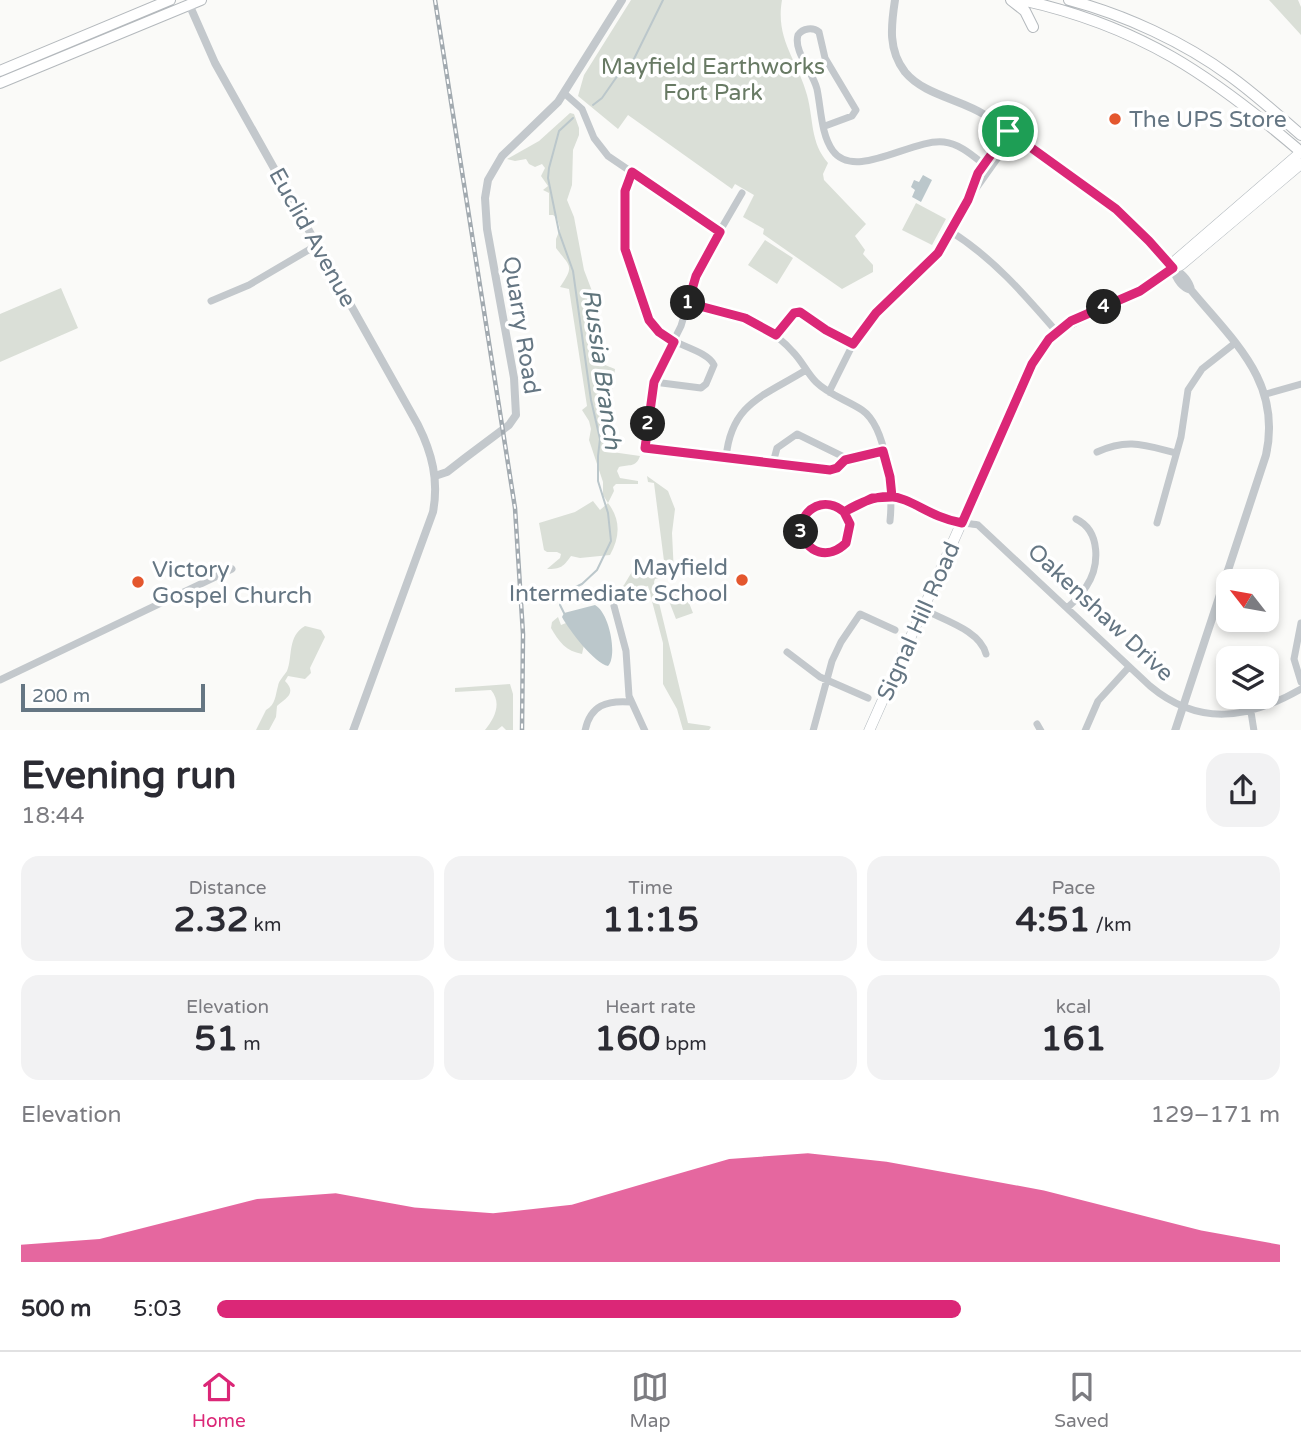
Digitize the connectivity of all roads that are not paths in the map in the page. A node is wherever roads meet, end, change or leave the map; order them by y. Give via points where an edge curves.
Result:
1 (170, 0) edge
2 (201, 0) edge
3 (622, 0) edge
4 (895, 0) edge
5 (1010, 0) edge
6 (1022, 0) edge
7 (1069, 0) edge
8 (188, 2) edge
9 (1033, 27) dead end
10 (0, 71) edge
11 (0, 83) edge
12 (564, 93) junction
13 (825, 126) junction
14 (1011, 133) junction
15 (1301, 135) edge
16 (1301, 152) edge
17 (1301, 164) edge
18 (987, 167) junction
19 (632, 172) junction
20 (742, 193) dead end
21 (1239, 204) junction
22 (720, 232) junction
23 (950, 232) junction
24 (1219, 233) junction
25 (317, 245) junction
26 (1173, 268) junction
27 (211, 301) dead end
28 (688, 303) junction
29 (1056, 331) junction
30 (776, 335) junction
31 (674, 342) junction
32 (1235, 342) junction
33 (853, 344) junction
34 (806, 370) junction
35 (654, 382) junction
36 (1301, 384) edge
37 (829, 392) junction
38 (1266, 394) junction
39 (883, 451) junction
40 (1097, 452) dead end
41 (1176, 453) junction
42 (726, 458) junction
43 (848, 459) junction
44 (774, 463) junction
45 (435, 476) junction
46 (892, 497) junction
47 (844, 512) junction
48 (1076, 519) dead end
49 (890, 521) dead end
50 (962, 523) junction
51 (1157, 523) dead end
52 (232, 569) dead end
53 (614, 606) dead end
54 (1067, 608) junction
55 (923, 610) junction
56 (1301, 623) edge
57 (895, 630) dead end
58 (787, 652) dead end
59 (986, 654) dead end
60 (1129, 667) junction
61 (826, 679) junction
62 (0, 680) edge
63 (1301, 682) edge
64 (1301, 689) edge
65 (868, 698) dead end
66 (631, 702) junction
67 (1182, 706) junction
68 (1251, 712) junction
69 (353, 730) edge
70 (585, 730) edge
71 (645, 730) edge
72 (813, 730) edge
73 (869, 730) edge
74 (1085, 730) edge
75 (1175, 730) edge
76 (1254, 730) edge

1 - 10 highway
2 - 8 highway
3 - 12 street, Quarry Road
4 - 14 street via 893,47 908,75
5 - 9 highway via 1023,8
6 - 16 highway via 1116,28 1179,60 1234,96
7 - 15 highway via 1133,23 1206,59
8 - 11 highway
8 - 25 street, Euclid Avenue via 209,52
12 - 19 street via 582,109 602,149
12 - 45 street, Quarry Road via 498,161 485,191 516,415 509,425
13 - 13 street via 853,115 855,107 825,58 819,32 805,29 798,34 797,45 814,80
13 - 18 street via 831,149 849,162 939,142 957,145
14 - 18 street
14 - 26 street via 1116,209
16 - 21 main road, Signal Hill Road
17 - 24 main road, Signal Hill Road
18 - 23 street
19 - 22 street
19 - 31 street via 625,191 625,249 649,320
20 - 22 street
21 - 24 main road
21 - 26 main road, Signal Hill Road via 1176,260
22 - 28 street via 696,276
23 - 29 street via 992,263
23 - 33 street via 938,253 876,313
24 - 26 main road, Signal Hill Road
25 - 27 street via 249,285
25 - 45 street, Euclid Avenue via 428,444
26 - 29 main road, Signal Hill Road via 1140,291
26 - 32 street via 1175,277
28 - 30 street via 745,318
28 - 31 street
29 - 50 main road, Signal Hill Road via 1032,364
30 - 33 street via 798,312
30 - 34 street
31 - 35 street
31 - 35 street via 711,359 713,368 706,384 697,389
32 - 38 street
32 - 41 street via 1191,384
33 - 37 street
34 - 37 street
34 - 42 street via 740,413
35 - 42 street via 645,448
36 - 38 street
37 - 39 street via 871,419
38 - 67 street via 1270,430 1266,455
39 - 43 street
39 - 46 street
40 - 41 street via 1130,443
41 - 51 street
42 - 44 street
43 - 44 street via 833,470
43 - 44 street via 797,434 777,448
45 - 69 street via 435,501 427,532
46 - 47 street via 872,498
46 - 49 street
46 - 50 street, Oakenshaw Drive
47 - 47 street via 826,504 808,512 801,530 809,547 825,553 841,548 850,531
48 - 54 street via 1091,530 1096,558 1087,587
50 - 54 street, Oakenshaw Drive via 983,529
50 - 55 main road, Signal Hill Road
52 - 62 street
53 - 66 street via 626,651
54 - 60 street, Oakenshaw Drive
55 - 59 street via 974,636
55 - 73 main road, Signal Hill Road
56 - 63 street via 1294,653
57 - 61 street via 860,614 841,642
58 - 61 street
60 - 67 street, Oakenshaw Drive
60 - 74 street via 1098,701
61 - 65 street
61 - 72 street
64 - 68 street, Oakenshaw Drive
66 - 70 street via 601,704 590,713
66 - 71 street
67 - 68 street, Oakenshaw Drive via 1222,714
67 - 75 street
68 - 76 street

